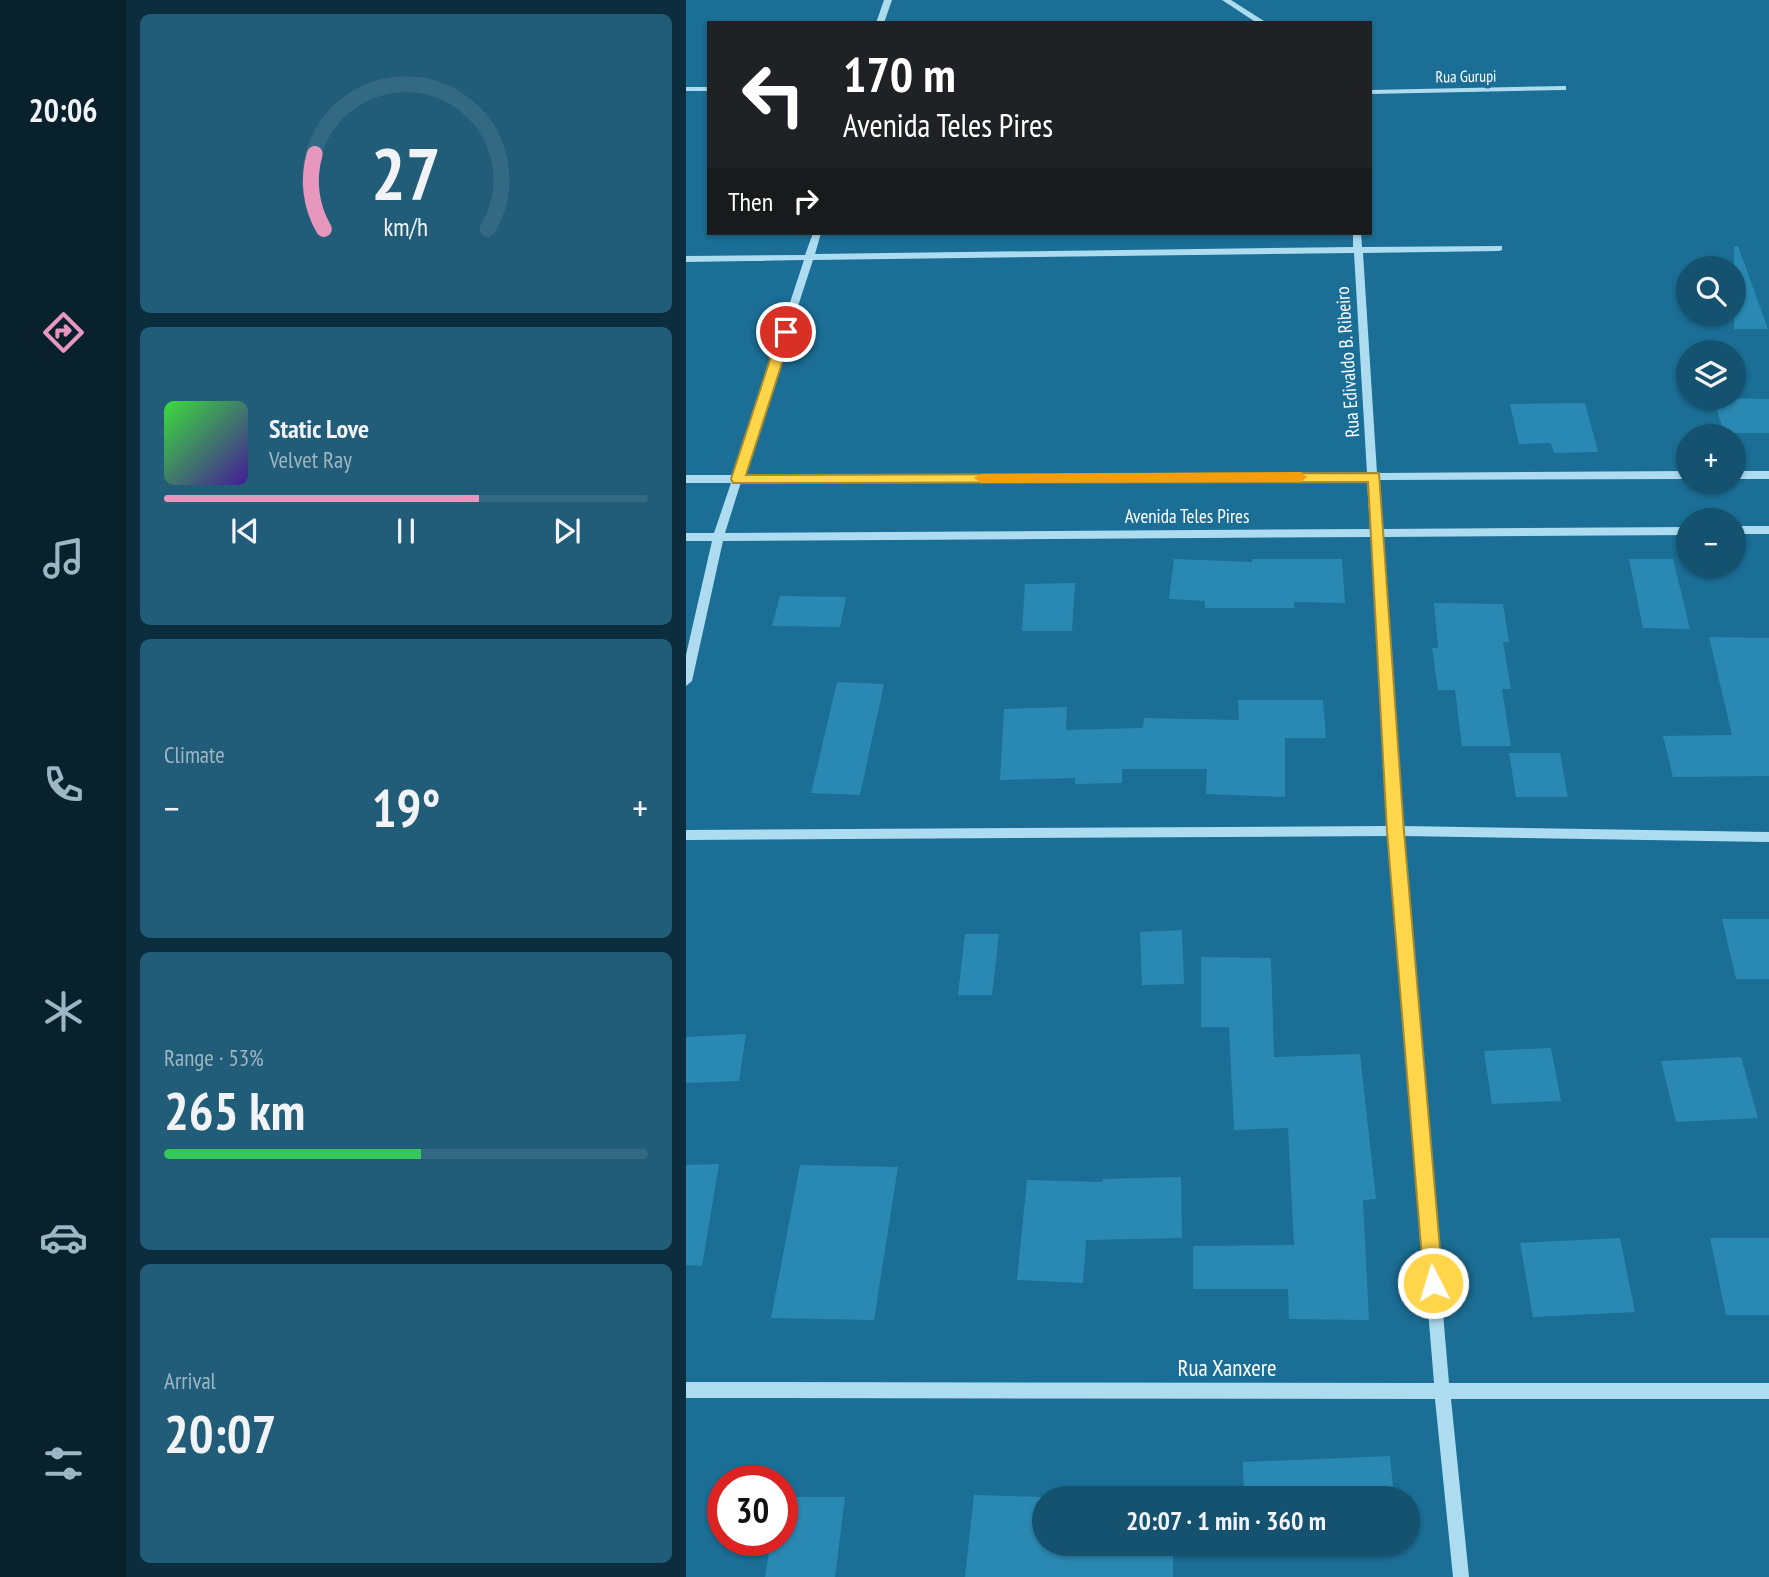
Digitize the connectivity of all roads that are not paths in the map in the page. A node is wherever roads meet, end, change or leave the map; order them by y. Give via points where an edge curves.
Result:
1 (887, 0) edge
2 (1226, 0) edge
3 (881, 21) edge
4 (1260, 21) edge
5 (1563, 88) dead end
6 (686, 89) edge
7 (707, 89) edge
8 (1372, 92) edge
9 (816, 235) edge
10 (1357, 235) edge
11 (1499, 248) dead end
12 (1359, 249) junction
13 (686, 259) edge
14 (810, 259) junction
15 (1676, 475) edge
16 (1746, 475) edge
17 (1769, 475) edge
18 (1375, 477) junction
19 (686, 479) edge
20 (737, 479) junction
21 (1746, 530) edge
22 (1769, 530) edge
23 (1676, 531) edge
24 (1377, 532) junction
25 (686, 537) edge
26 (718, 537) junction
27 (686, 681) edge
28 (1395, 831) junction
29 (686, 835) edge
30 (1769, 837) edge
31 (686, 1390) edge
32 (1442, 1390) junction
33 (1769, 1391) edge
34 (1461, 1577) edge

1 - 3 street
2 - 4 street
5 - 8 street, Rua Gurupi
6 - 7 street
9 - 14 street
10 - 12 street, Rua Edivaldo B. Ribeiro
11 - 12 street
12 - 14 street
12 - 18 street, Rua Edivaldo B. Ribeiro
13 - 14 street
14 - 20 street
15 - 18 street, Avenida Teles Pires
16 - 17 street
18 - 20 street, Avenida Teles Pires
18 - 24 street, Rua Edivaldo B. Ribeiro
19 - 20 street, Avenida Teles Pires
20 - 26 street
21 - 22 street
23 - 24 street, Avenida Teles Pires
24 - 26 street, Avenida Teles Pires
24 - 28 street, Rua Edivaldo B. Ribeiro
25 - 26 street, Avenida Teles Pires
26 - 27 street
28 - 29 street
28 - 30 street
28 - 32 street, Rua Edivaldo B. Ribeiro
31 - 32 street, Rua Xanxere
32 - 33 street, Rua Xanxere
32 - 34 street, Rua Edivaldo B. Ribeiro

